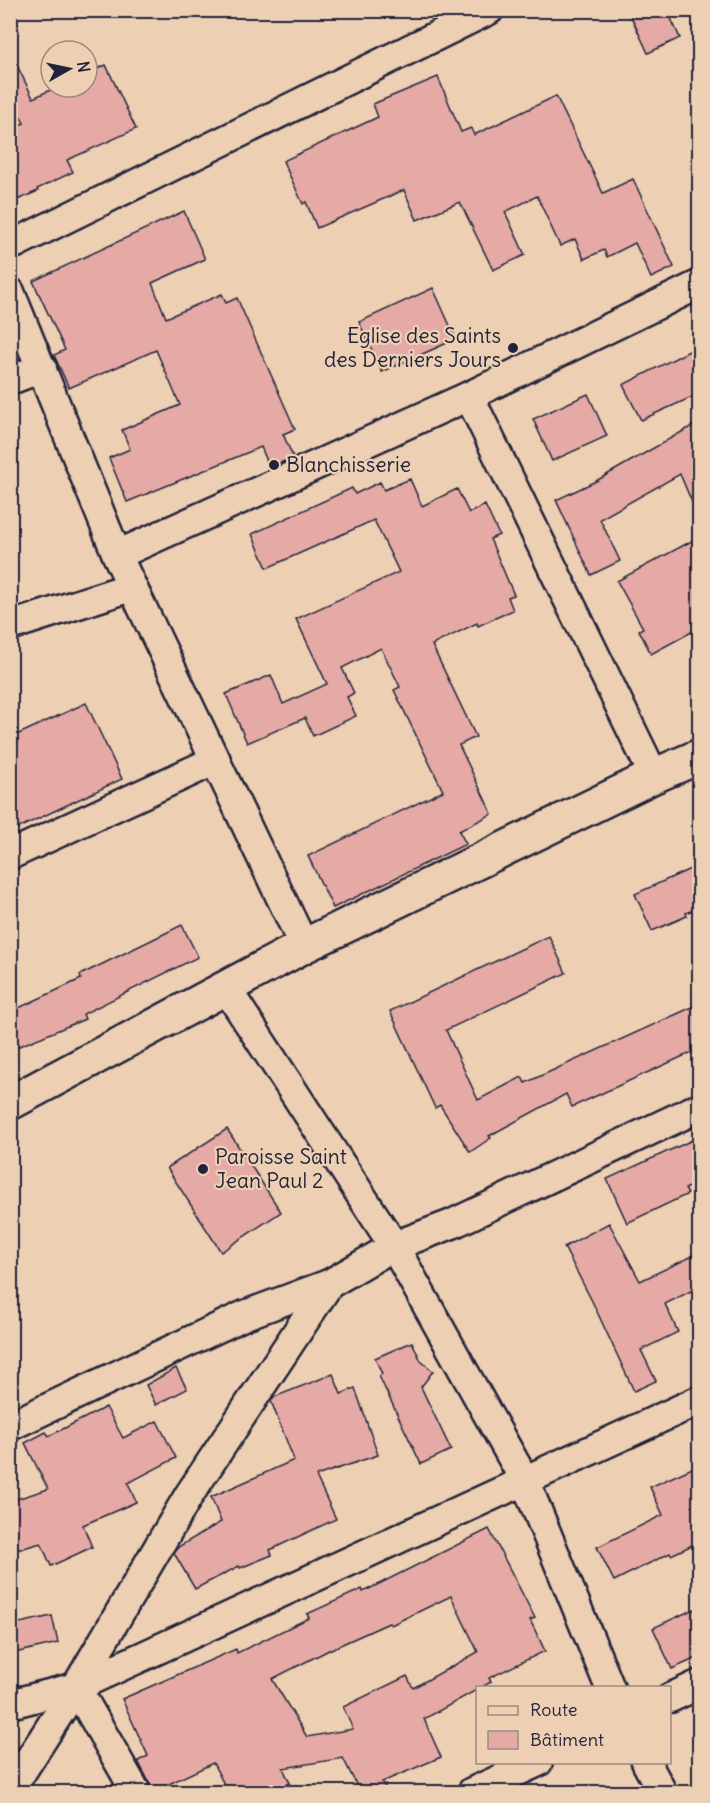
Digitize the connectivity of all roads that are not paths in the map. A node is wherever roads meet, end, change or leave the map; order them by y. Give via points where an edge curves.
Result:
1 (489, 10) edge
2 (10, 246) edge
3 (699, 284) edge
4 (10, 292) edge
5 (42, 368) junction
6 (10, 380) edge
7 (469, 396) junction
8 (117, 555) junction
9 (131, 587) junction
10 (10, 626) edge
11 (699, 756) edge
12 (216, 760) junction
13 (654, 776) junction
14 (10, 855) edge
15 (304, 946) junction
16 (226, 988) junction
17 (10, 1103) edge
18 (699, 1107) edge
19 (394, 1246) junction
20 (329, 1284) junction
21 (699, 1400) edge
22 (10, 1426) edge
23 (525, 1481) junction
24 (699, 1684) edge
25 (609, 1686) edge
26 (76, 1687) junction
27 (671, 1697) edge
28 (10, 1704) edge
29 (534, 1764) edge
30 (647, 1764) edge
31 (10, 1790) edge
32 (136, 1792) edge
33 (472, 1792) edge
34 (662, 1792) edge

1 - 2 street
3 - 7 street
4 - 5 street
5 - 6 street
5 - 8 street
7 - 8 street
7 - 13 street
8 - 9 street
9 - 10 street
9 - 12 street
11 - 13 street
12 - 14 street
12 - 15 street
13 - 15 street
15 - 16 street
16 - 17 street
16 - 19 street
18 - 19 street via 452,1224
19 - 20 street
19 - 23 street
20 - 22 street via 244,1315
20 - 26 street via 189,1495
21 - 23 street
23 - 25 street
23 - 26 street
24 - 27 street
26 - 28 street
26 - 31 street
26 - 32 street
29 - 33 street
30 - 34 street

